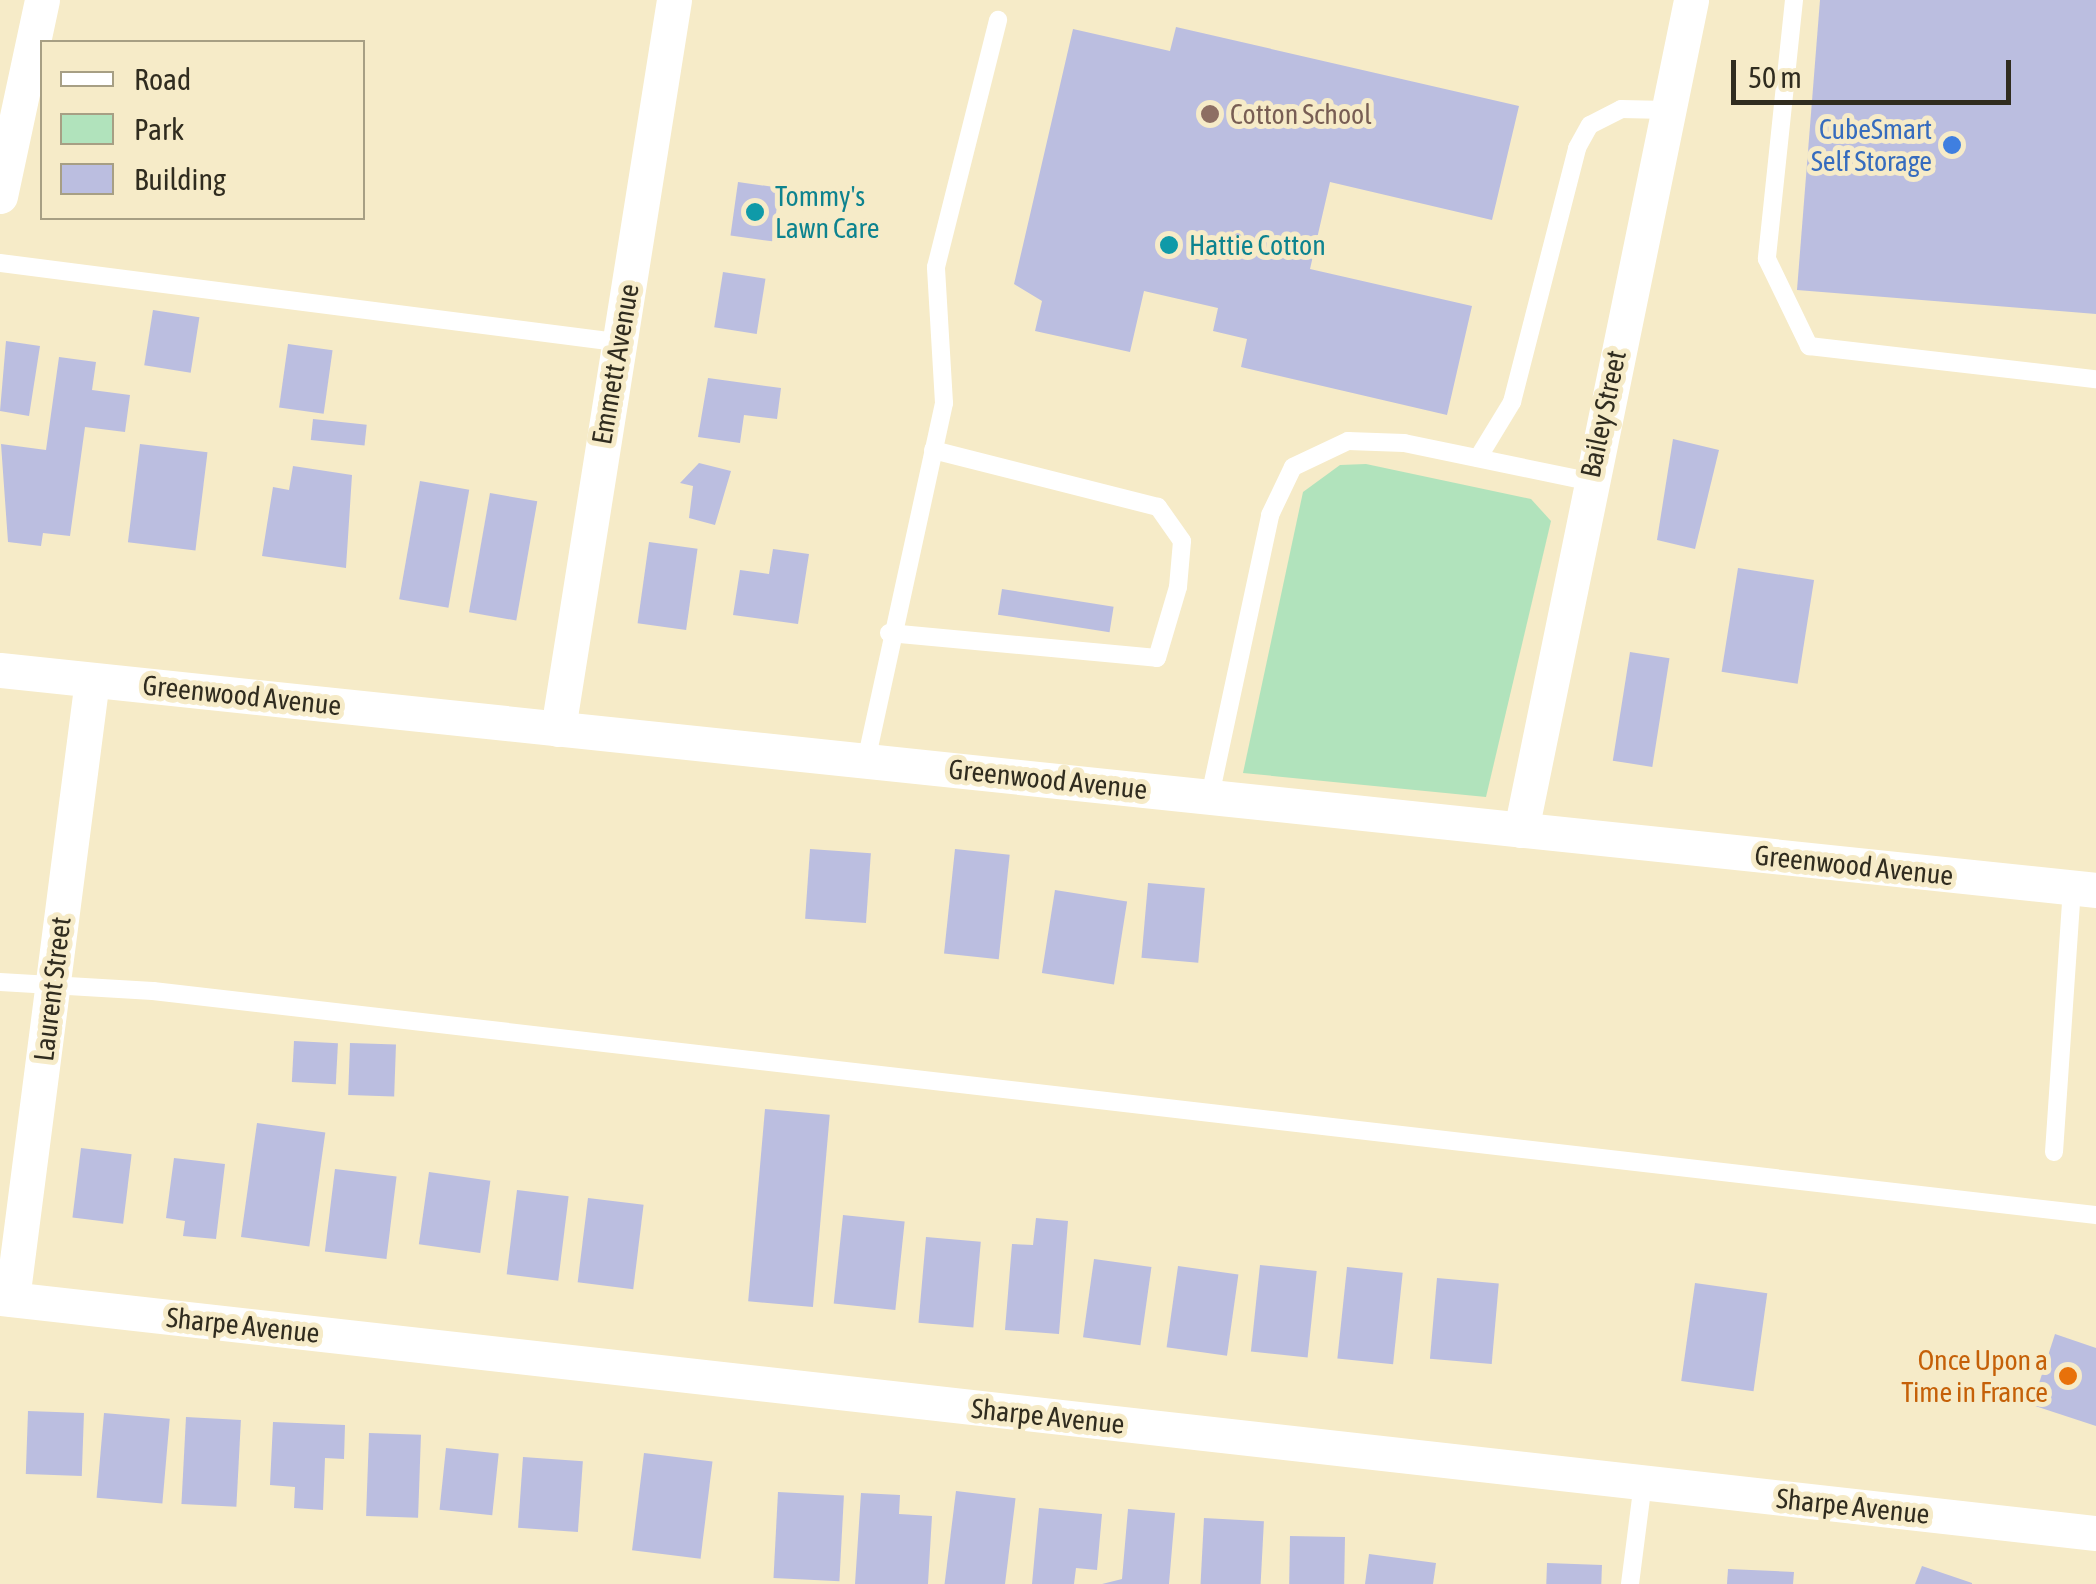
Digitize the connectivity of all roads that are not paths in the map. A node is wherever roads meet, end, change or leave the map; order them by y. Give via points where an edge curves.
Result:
1 (42, 0) edge
2 (674, 0) edge
3 (1691, 0) edge
4 (1794, 0) edge
5 (998, 20) dead end
6 (1667, 110) junction
7 (0, 196) edge
8 (0, 262) edge
9 (616, 342) junction
10 (2096, 379) edge
11 (933, 450) junction
12 (1478, 458) junction
13 (1588, 481) junction
14 (888, 632) junction
15 (0, 670) edge
16 (92, 680) junction
17 (558, 728) junction
18 (866, 761) junction
19 (1210, 796) junction
20 (1520, 830) junction
21 (2084, 889) edge
22 (0, 982) edge
23 (52, 988) junction
24 (2054, 1152) dead end
25 (2096, 1215) edge
26 (6, 1298) edge
27 (1643, 1482) junction
28 (2096, 1533) edge
29 (1630, 1584) edge

1 - 7 street
2 - 9 street, Emmett Avenue
3 - 6 street, Bailey Street
4 - 10 lane via 1767,260 1810,346
5 - 11 lane via 936,267 944,402
6 - 12 lane via 1620,110 1590,125 1577,148 1512,402
6 - 13 street, Bailey Street
8 - 9 lane
9 - 17 street, Emmett Avenue
11 - 14 lane
11 - 14 lane via 1158,507 1182,542 1178,587 1157,658
12 - 13 lane
12 - 19 lane via 1348,441 1293,467 1270,515
13 - 20 street, Bailey Street
14 - 18 lane
15 - 16 street, Greenwood Avenue
16 - 17 street, Greenwood Avenue
16 - 23 street, Laurent Street
17 - 18 street, Greenwood Avenue
18 - 19 street, Greenwood Avenue
19 - 20 street, Greenwood Avenue
20 - 21 street, Greenwood Avenue
21 - 24 lane
22 - 23 lane
23 - 25 lane via 153,991
23 - 26 street, Laurent Street
26 - 27 street, Sharpe Avenue
27 - 28 street, Sharpe Avenue
27 - 29 lane

